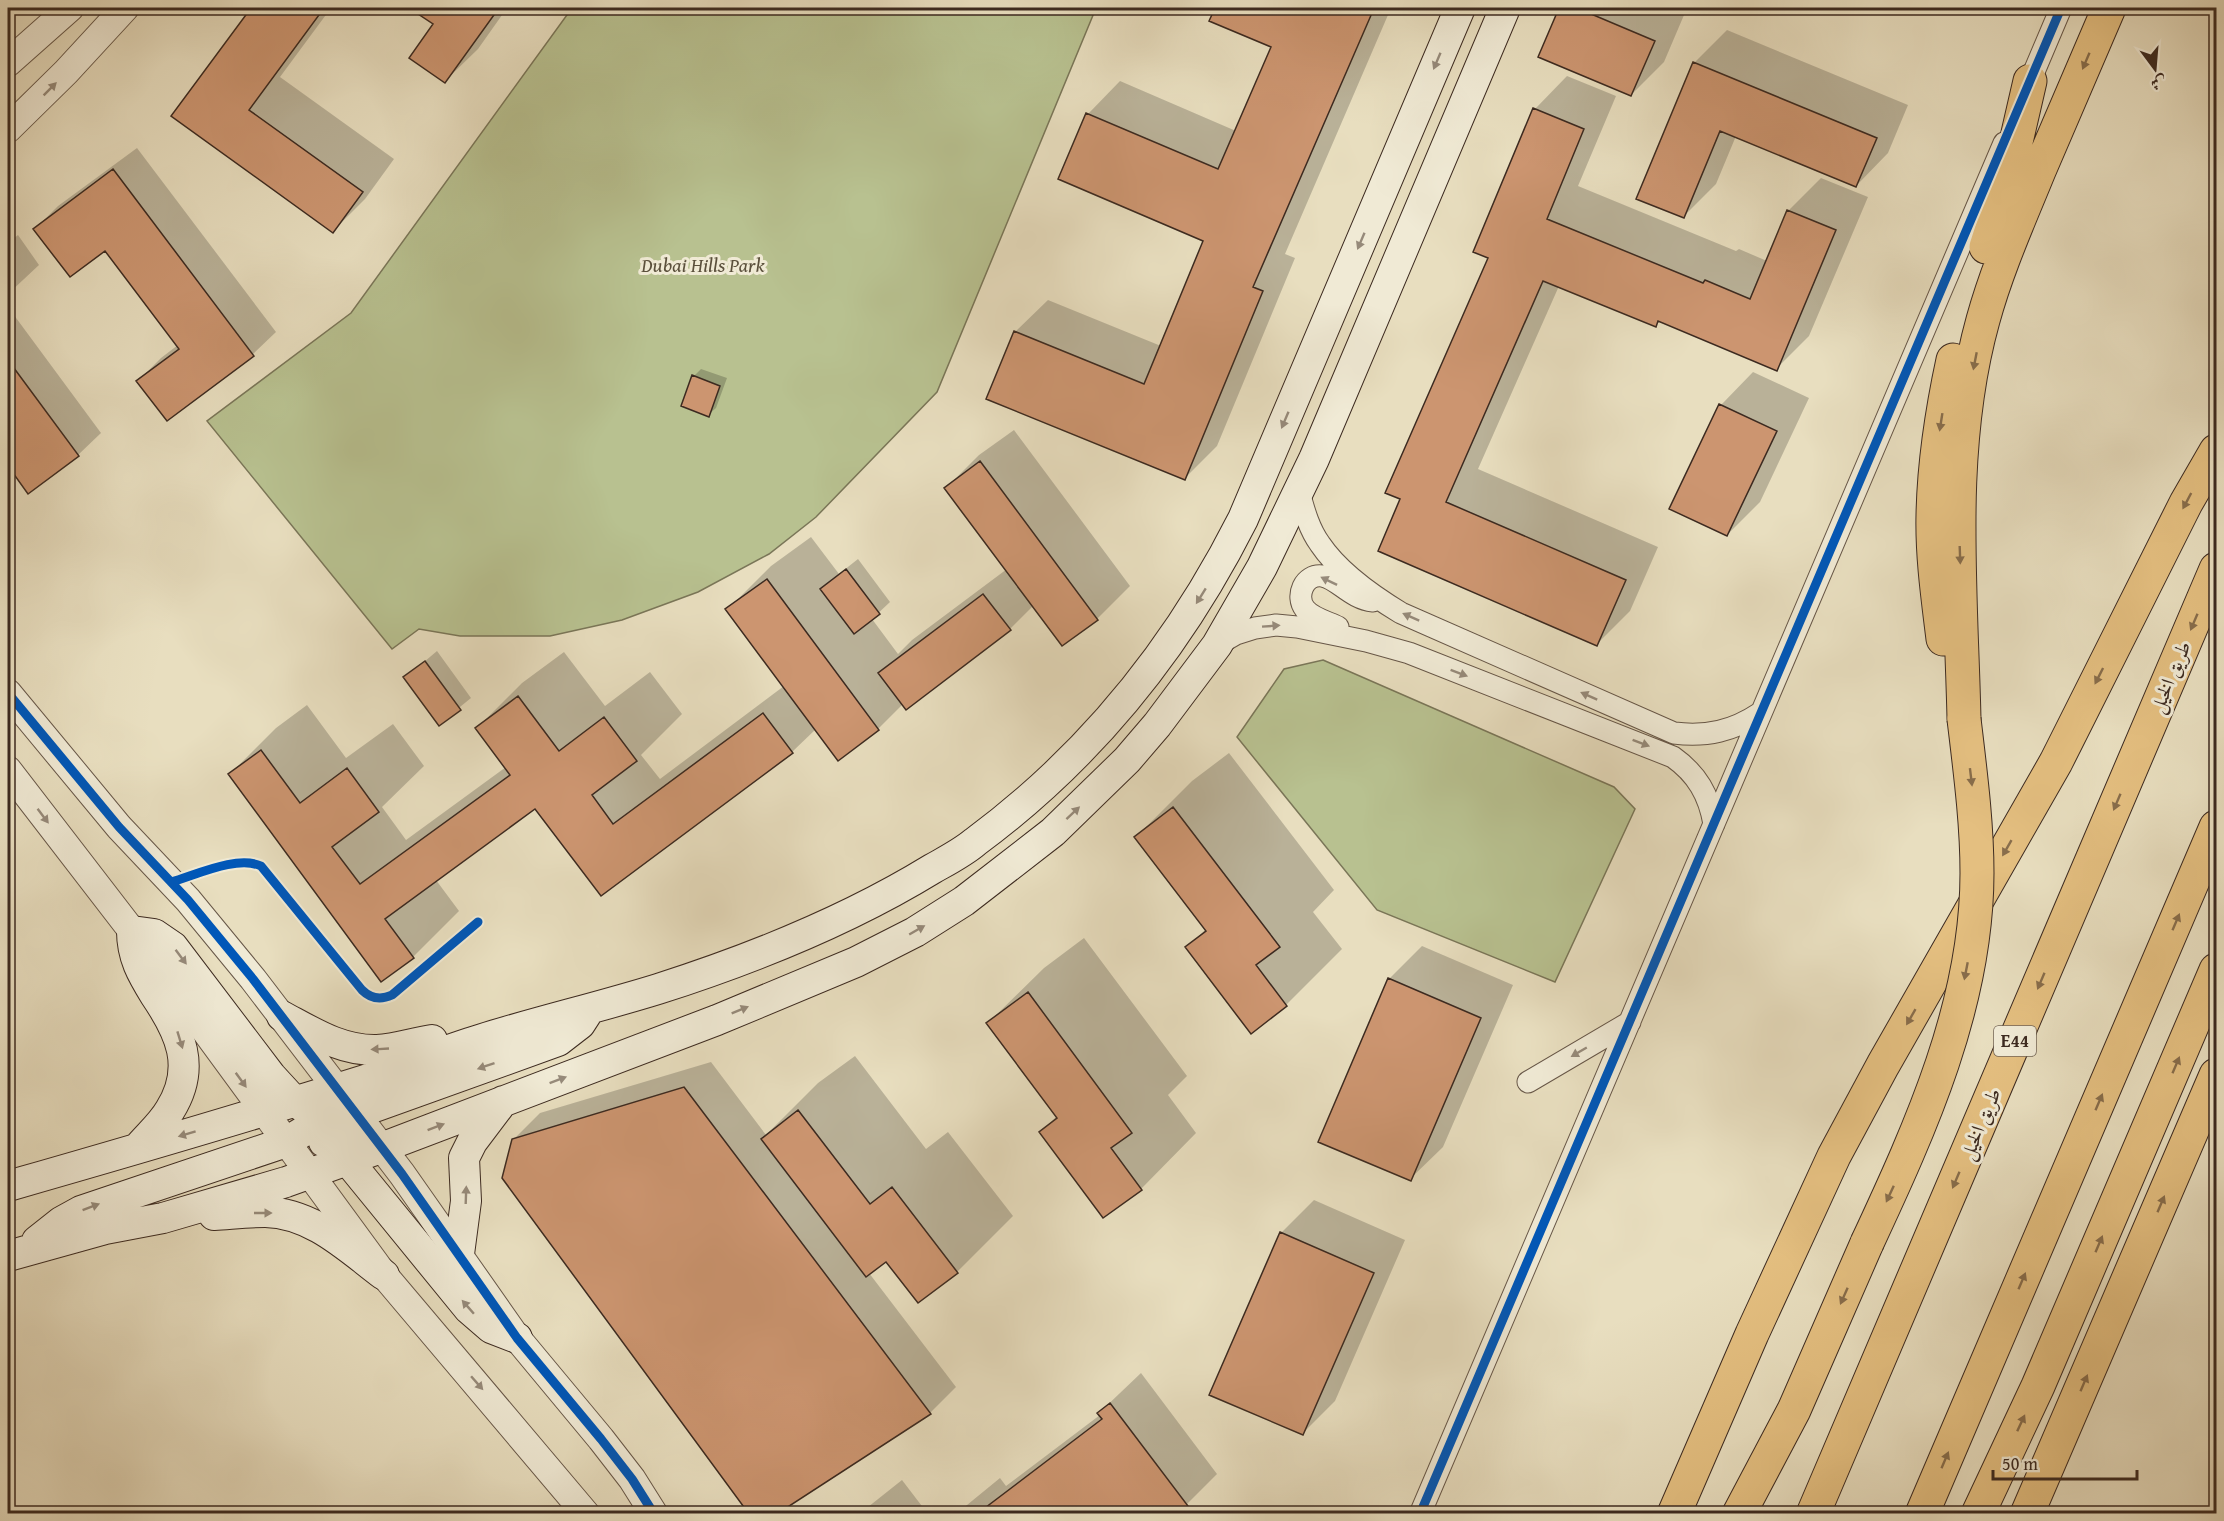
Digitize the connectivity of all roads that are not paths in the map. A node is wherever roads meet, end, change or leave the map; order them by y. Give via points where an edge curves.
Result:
1 (70, 8) edge
2 (125, 8) edge
3 (1460, 8) edge
4 (1505, 8) edge
5 (2061, 8) edge
6 (2109, 8) edge
7 (8, 63) edge
8 (2030, 81) junction
9 (8, 129) edge
10 (2217, 451) edge
11 (1299, 492) junction
12 (2217, 568) edge
13 (1383, 602) junction
14 (1366, 641) junction
15 (1217, 645) junction
16 (8, 693) edge
17 (1760, 713) junction
18 (1964, 719) junction
19 (8, 770) edge
20 (1714, 824) junction
21 (2217, 827) edge
22 (132, 931) junction
23 (2217, 970) edge
24 (589, 1010) junction
25 (282, 1016) junction
26 (1630, 1022) junction
27 (480, 1040) junction
28 (2217, 1076) edge
29 (1528, 1082) dead end
30 (336, 1088) junction
31 (294, 1101) junction
32 (503, 1101) junction
33 (263, 1110) junction
34 (330, 1125) junction
35 (286, 1142) junction
36 (138, 1148) junction
37 (381, 1148) junction
38 (347, 1160) junction
39 (310, 1173) junction
40 (8, 1186) edge
41 (163, 1218) junction
42 (16, 1254) edge
43 (459, 1254) junction
44 (384, 1275) junction
45 (517, 1338) junction
46 (1782, 1433) junction
47 (586, 1514) edge
48 (654, 1514) edge
49 (1420, 1514) edge
50 (1674, 1514) edge
51 (1739, 1514) edge
52 (1755, 1514) edge
53 (1814, 1514) edge
54 (1922, 1514) edge
55 (1978, 1514) edge
56 (2027, 1514) edge

1 - 7 street
9 -> 2 street
3 -> 24 main road via 1243,519 1189,616 1121,707 1072,759 1010,814 973,844 901,888 750,956
4 - 11 main road
5 - 8 street
6 -> 18 highway via 2010,240 1983,321 1960,455
8 - 17 street
8 -> 18 highway via 2007,181 1956,344 1940,424 1933,515 1936,573 1946,658
10 -> 50 highway via 2186,503 2056,762 1839,1147
11 - 13 street via 1319,543 1336,564
11 - 15 main road
12 -> 53 highway, طريق الخيل / E44
13 -> 14 street via 1368,601 1322,576 1304,584 1300,593 1306,611
17 -> 13 street via 1711,735 1674,733
15 -> 14 street via 1236,634 1276,625
14 -> 20 street via 1409,653 1673,757 1696,777 1705,791
32 -> 15 main road via 717,1020 856,962 964,901 1053,832 1106,782 1157,725
16 - 25 street via 119,827 188,900
17 - 20 street
18 -> 46 highway, bridge via 1974,802 1977,874 1973,935 1958,1008 1939,1073 1904,1163
19 -> 22 street
20 - 26 street
54 -> 21 highway
22 -> 31 main road via 154,934 173,947
22 -> 33 street
22 -> 36 main road via 134,957 172,1021 184,1057 179,1094 170,1111
55 -> 23 highway via 2038,1386
24 - 27 main road
24 -> 34 main road via 580,1024 558,1041
27 -> 25 main road via 440,1038 395,1048 355,1049 324,1039
25 - 30 street
26 -> 29 street
26 - 49 street
27 - 30 main road
56 -> 28 highway
30 - 31 main road
30 - 34 main road via 328,1104
31 - 33 main road
31 - 34 main road
37 -> 32 main road
43 -> 32 main road via 466,1202 464,1158
33 - 34 main road
33 - 35 street
33 -> 36 main road
34 - 35 main road
34 - 37 main road
34 - 38 main road
34 - 39 main road
35 - 39 street
42 -> 35 main road via 81,1211
36 - 40 main road
37 - 38 main road
37 - 43 street
38 - 39 main road
45 -> 38 main road via 490,1328 470,1309
39 - 41 main road
39 - 44 street
41 - 42 main road via 105,1229
41 -> 44 main road via 285,1214 322,1228
43 - 45 street
44 -> 47 street
45 - 48 street via 601,1439
46 - 51 highway
46 - 52 highway via 1779,1458

